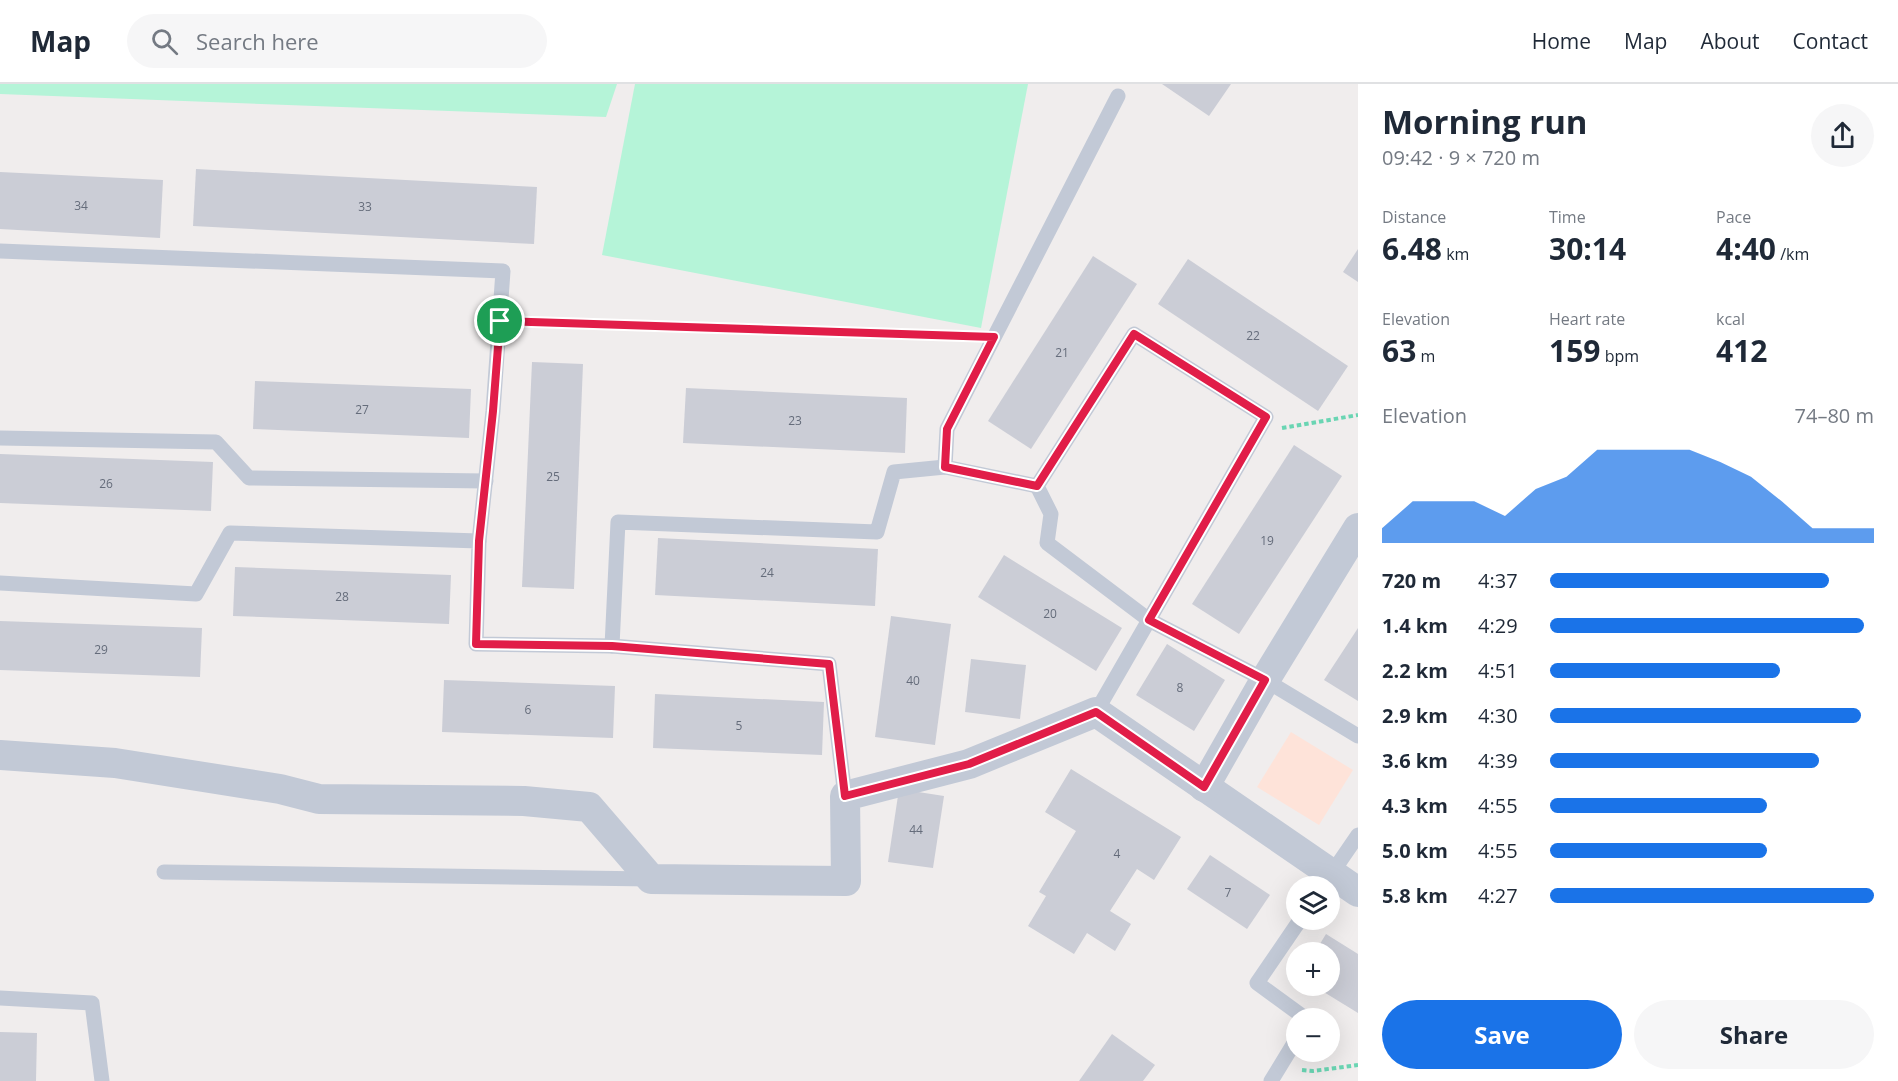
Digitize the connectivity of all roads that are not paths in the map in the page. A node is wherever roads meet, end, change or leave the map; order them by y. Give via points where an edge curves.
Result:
1 (1118, 96) dead end
2 (0, 251) edge
3 (0, 438) edge
4 (945, 467) junction
5 (486, 482) junction
6 (1037, 486) junction
7 (1358, 528) edge
8 (479, 541) junction
9 (0, 583) edge
10 (1149, 620) junction
11 (612, 646) junction
12 (1265, 680) junction
13 (1096, 712) junction
14 (1358, 736) edge
15 (0, 755) edge
16 (1204, 787) junction
17 (845, 796) junction
18 (1358, 835) edge
19 (165, 872) dead end
20 (1322, 876) edge
21 (1330, 876) edge
22 (651, 879) junction
23 (1340, 885) edge
24 (1358, 892) edge
25 (1293, 930) edge
26 (0, 998) edge
27 (1291, 1008) edge
28 (1286, 1056) edge
29 (102, 1081) edge
30 (1271, 1081) edge

1 - 4 lane via 947,429
2 - 5 lane via 503,271
3 - 5 lane via 216,442 249,478
4 - 6 lane
4 - 11 lane via 894,472 877,532 618,522
5 - 8 lane
6 - 10 lane via 1051,514 1047,543
6 - 10 lane via 1134,334 1266,417
7 - 12 street
8 - 9 lane via 230,533 196,594
8 - 11 lane via 476,644
10 - 12 lane
10 - 13 lane
11 - 17 lane via 829,664
12 - 14 lane
12 - 16 street
13 - 16 street
13 - 17 street via 969,764
15 - 22 street via 115,763 269,787 319,799 524,801 589,807
16 - 20 street
17 - 22 street via 846,881
18 - 21 lane
19 - 22 lane
23 - 24 street
25 - 27 lane via 1257,983
26 - 29 lane via 92,1002
28 - 30 lane

